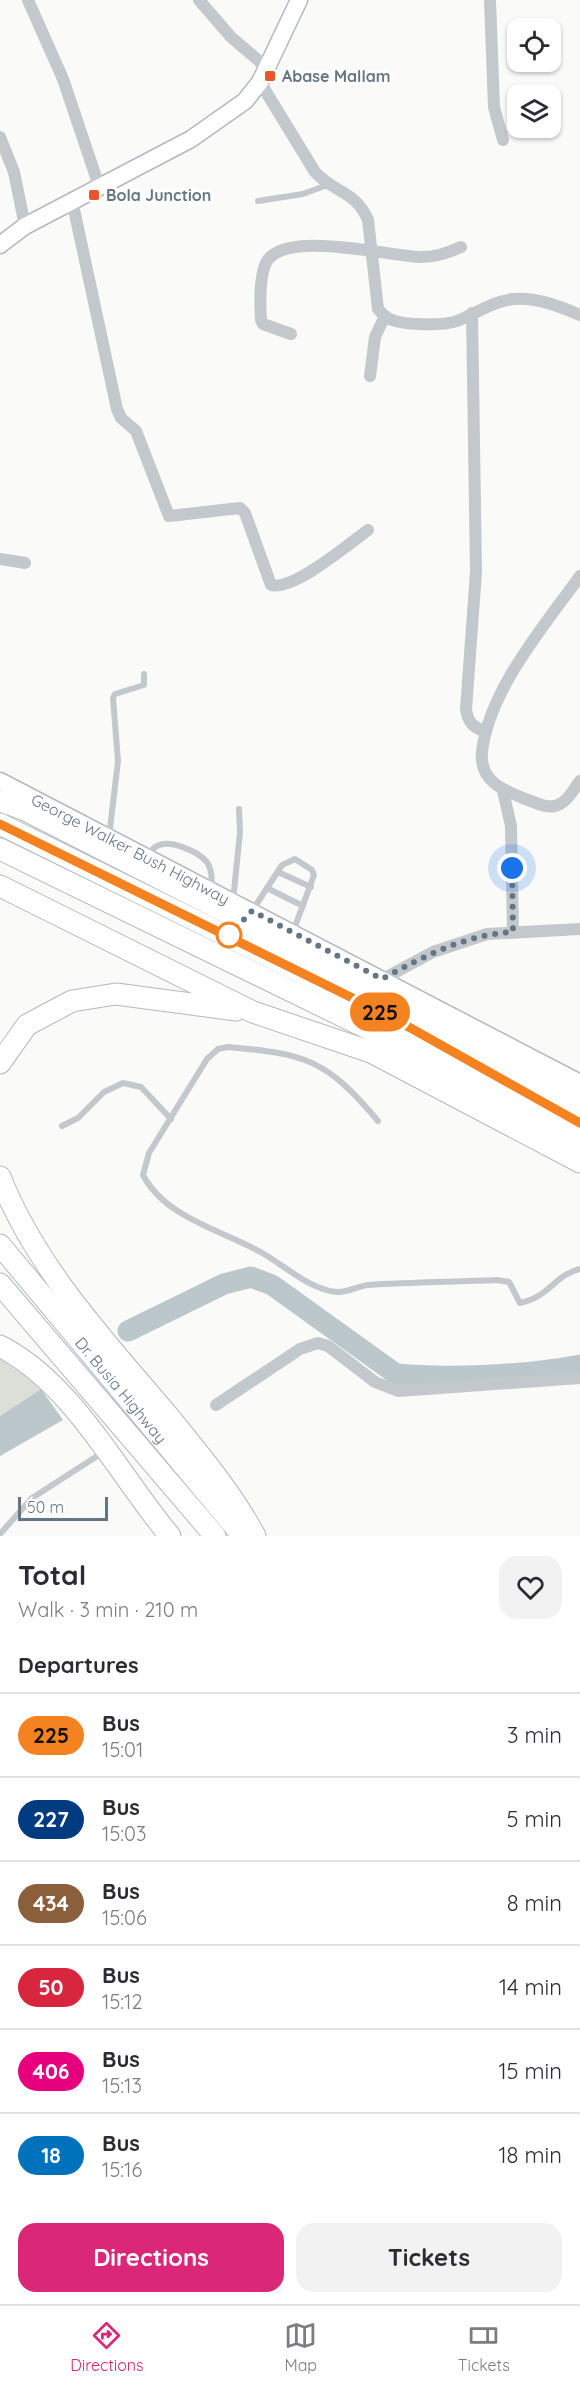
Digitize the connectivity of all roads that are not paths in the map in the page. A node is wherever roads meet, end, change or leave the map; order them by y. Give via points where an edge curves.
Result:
1 (28, 0) edge
2 (198, 0) edge
3 (299, 0) edge
4 (490, 0) edge
5 (263, 74) junction
6 (0, 137) edge
7 (503, 140) dead end
8 (330, 184) junction
9 (99, 186) junction
10 (72, 200) junction
11 (258, 201) dead end
12 (25, 226) junction
13 (0, 245) edge
14 (461, 247) dead end
15 (371, 249) junction
16 (472, 313) junction
17 (580, 315) edge
18 (385, 316) junction
19 (291, 334) dead end
20 (370, 376) dead end
21 (368, 530) dead end
22 (0, 559) edge
23 (25, 562) dead end
24 (580, 576) edge
25 (144, 674) dead end
26 (486, 732) junction
27 (0, 781) edge
28 (580, 781) edge
29 (503, 791) junction
30 (0, 801) edge
31 (239, 809) dead end
32 (0, 824) edge
33 (109, 838) junction
34 (0, 849) edge
35 (145, 856) junction
36 (278, 872) junction
37 (0, 886) edge
38 (311, 887) junction
39 (267, 888) junction
40 (212, 891) junction
41 (232, 901) junction
42 (303, 906) junction
43 (252, 911) junction
44 (580, 927) edge
45 (293, 932) junction
46 (513, 932) junction
47 (382, 979) junction
48 (253, 1012) junction
49 (390, 1017) junction
50 (0, 1063) edge
51 (580, 1083) edge
52 (580, 1101) edge
53 (171, 1119) junction
54 (378, 1121) dead end
55 (580, 1123) edge
56 (62, 1126) dead end
57 (580, 1142) edge
58 (580, 1162) edge
59 (0, 1177) edge
60 (0, 1245) edge
61 (580, 1269) edge
62 (0, 1284) edge
63 (6, 1349) edge
64 (580, 1378) edge
65 (216, 1405) dead end
66 (105, 1451) junction
67 (0, 1534) edge
68 (170, 1536) edge
69 (215, 1536) edge
70 (243, 1536) edge
71 (255, 1536) edge

1 - 9 street via 63,79
2 - 5 street
3 - 5 street
4 - 7 street via 494,107
5 - 8 street via 315,172
5 - 9 street via 245,101 191,139
6 - 12 street via 14,172
8 - 11 lane via 303,194
8 - 15 street via 357,200 363,209
9 - 10 street
10 - 12 street
10 - 21 street via 117,409 136,431 169,516 240,508 271,585 275,586 286,585 310,571
12 - 13 street
14 - 15 street via 439,256 420,257
15 - 18 street via 378,309
15 - 19 street via 302,246 272,256 266,264 261,320
16 - 17 street via 514,299 550,303
16 - 18 street via 455,322 437,324 393,321
16 - 26 street via 476,572 466,709 473,727
18 - 20 street via 375,337
22 - 23 street
24 - 26 street via 507,683
25 - 33 lane via 144,685 112,698 118,761
26 - 29 street via 483,767 490,781
27 - 33 street, George Walker Bush Highway
28 - 29 street via 566,800 556,806 544,806
29 - 46 street via 511,826
30 - 49 highway via 23,809
31 - 41 lane
32 - 49 highway, George Walker Bush Highway
33 - 35 street, George Walker Bush Highway
34 - 49 highway, George Walker Bush Highway
35 - 40 street, George Walker Bush Highway
35 - 40 lane via 166,843 190,850 206,861 212,873
36 - 38 lane
36 - 38 lane via 295,859 312,870
36 - 39 lane
37 - 48 highway
38 - 42 lane
39 - 42 lane
39 - 43 lane
40 - 41 street, George Walker Bush Highway
41 - 43 street, George Walker Bush Highway
42 - 45 lane
43 - 45 street, George Walker Bush Highway
44 - 46 street
45 - 47 street, George Walker Bush Highway
46 - 47 street via 460,941
47 - 51 street, George Walker Bush Highway
48 - 50 highway via 116,994 72,1001 27,1025
48 - 58 highway via 370,1052
49 - 52 highway
49 - 55 highway, George Walker Bush Highway
49 - 57 highway, George Walker Bush Highway
53 - 54 lane via 207,1059 218,1049 228,1047 294,1055 324,1067 354,1092
53 - 56 lane via 141,1087 123,1083 104,1092 78,1118
53 - 61 lane via 149,1153 143,1175 149,1186 203,1227 262,1253 313,1284 338,1293 364,1286 497,1280 509,1282 520,1303 537,1299 569,1271
59 - 71 highway via 15,1215 66,1293 193,1446
60 - 70 highway, Dr. Busia Highway
62 - 69 highway, Dr. Busia Highway
63 - 66 highway via 61,1392
64 - 65 street via 398,1391 375,1382 328,1346 318,1343 300,1349
66 - 67 lane via 32,1498
66 - 68 highway

